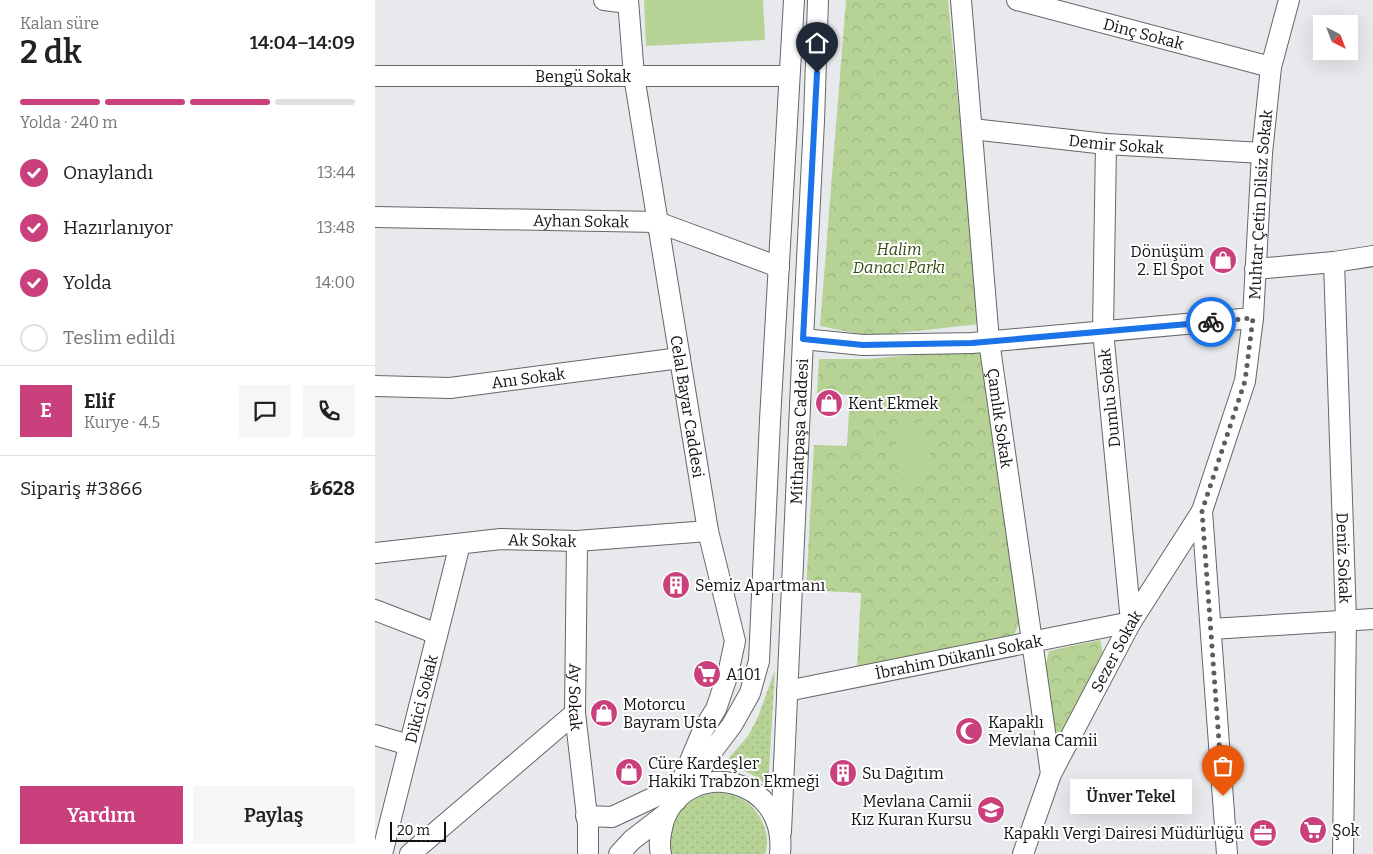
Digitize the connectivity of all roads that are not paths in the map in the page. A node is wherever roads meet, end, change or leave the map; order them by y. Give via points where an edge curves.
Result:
1 (604, 0) edge
2 (794, 0) edge
3 (819, 0) edge
4 (961, 0) edge
5 (1017, 0) edge
6 (1289, 0) edge
7 (628, 1) edge
8 (1271, 67) junction
9 (375, 76) edge
10 (634, 76) junction
11 (789, 76) junction
12 (971, 129) junction
13 (1106, 144) junction
14 (1262, 154) junction
15 (375, 217) edge
16 (657, 222) junction
17 (1373, 256) edge
18 (1334, 262) junction
19 (779, 267) junction
20 (1255, 270) junction
21 (1253, 318) junction
22 (1103, 331) junction
23 (803, 339) junction
24 (989, 341) junction
25 (680, 358) junction
26 (375, 386) edge
27 (1202, 511) junction
28 (708, 531) junction
29 (577, 541) junction
30 (460, 544) junction
31 (375, 553) edge
32 (375, 610) edge
33 (1346, 619) junction
34 (1373, 619) edge
35 (1131, 622) junction
36 (1211, 629) junction
37 (437, 634) junction
38 (1033, 642) junction
39 (787, 691) junction
40 (575, 713) junction
41 (375, 736) edge
42 (409, 744) junction
43 (1051, 774) junction
44 (678, 797) junction
45 (586, 816) junction
46 (781, 832) junction
47 (381, 854) edge
48 (410, 854) edge
49 (588, 854) edge
50 (619, 854) edge
51 (661, 854) edge
52 (780, 854) edge
53 (1023, 854) edge
54 (1227, 854) edge
55 (1343, 854) edge

1 - 7 street
2 - 11 street, Mithatpaşa Caddesi
3 - 23 street, Mithatpaşa Caddesi
4 - 12 street, Çamlık Sokak
5 - 8 street, Dinç Sokak
6 - 8 street, Muhtar Çetin Dilsiz Sokak
7 - 10 street, Celal Bayar Caddesi
8 - 14 street, Muhtar Çetin Dilsiz Sokak
9 - 10 street, Bengü Sokak
10 - 11 street, Bengü Sokak
10 - 16 street, Celal Bayar Caddesi
11 - 19 street, Mithatpaşa Caddesi
12 - 13 street, Demir Sokak
12 - 24 street, Çamlık Sokak
13 - 14 street, Demir Sokak
13 - 22 street, Dumlu Sokak
14 - 20 street, Muhtar Çetin Dilsiz Sokak
15 - 16 street, Ayhan Sokak
16 - 19 street, Ayhan Sokak
16 - 25 street, Celal Bayar Caddesi
17 - 18 street
18 - 20 street
18 - 33 street, Deniz Sokak
19 - 44 street, Mithatpaşa Caddesi via 759,661 749,693 731,725
20 - 21 street, Muhtar Çetin Dilsiz Sokak
21 - 22 street
21 - 27 street, Muhtar Çetin Dilsiz Sokak via 1245,381
22 - 24 street
22 - 35 street, Dumlu Sokak
23 - 24 street via 863,345
23 - 39 street, Mithatpaşa Caddesi
24 - 38 street, Çamlık Sokak
25 - 26 street, Anı Sokak via 450,388
25 - 28 street, Celal Bayar Caddesi
27 - 35 street, Sezer Sokak
27 - 36 street, Muhtar Çetin Dilsiz Sokak
28 - 29 street, Ak Sokak
28 - 44 street, Celal Bayar Caddesi via 735,641 716,709 703,730
29 - 30 street, Ak Sokak via 501,539
29 - 40 street, Ay Sokak
30 - 31 street, Ak Sokak
30 - 37 street, Dikici Sokak
32 - 37 street
33 - 34 street
33 - 36 street
33 - 55 street, Deniz Sokak
35 - 38 street, İbrahim Dükanlı Sokak
35 - 43 street, Sezer Sokak
36 - 54 street, Muhtar Çetin Dilsiz Sokak
37 - 42 street, Dikici Sokak
38 - 39 street, İbrahim Dükanlı Sokak
38 - 43 street, Çamlık Sokak
39 - 46 street, Mithatpaşa Caddesi
40 - 45 street, Ay Sokak
40 - 48 street
41 - 42 street
42 - 47 street, Dikici Sokak
43 - 53 street, Sezer Sokak
44 - 45 street via 612,817
44 - 46 street via 707,783 727,782 746,787 762,798 774,814
44 - 50 street
44 - 51 street via 661,831
45 - 49 street, Ay Sokak
46 - 52 street, Mithatpaşa Caddesi

